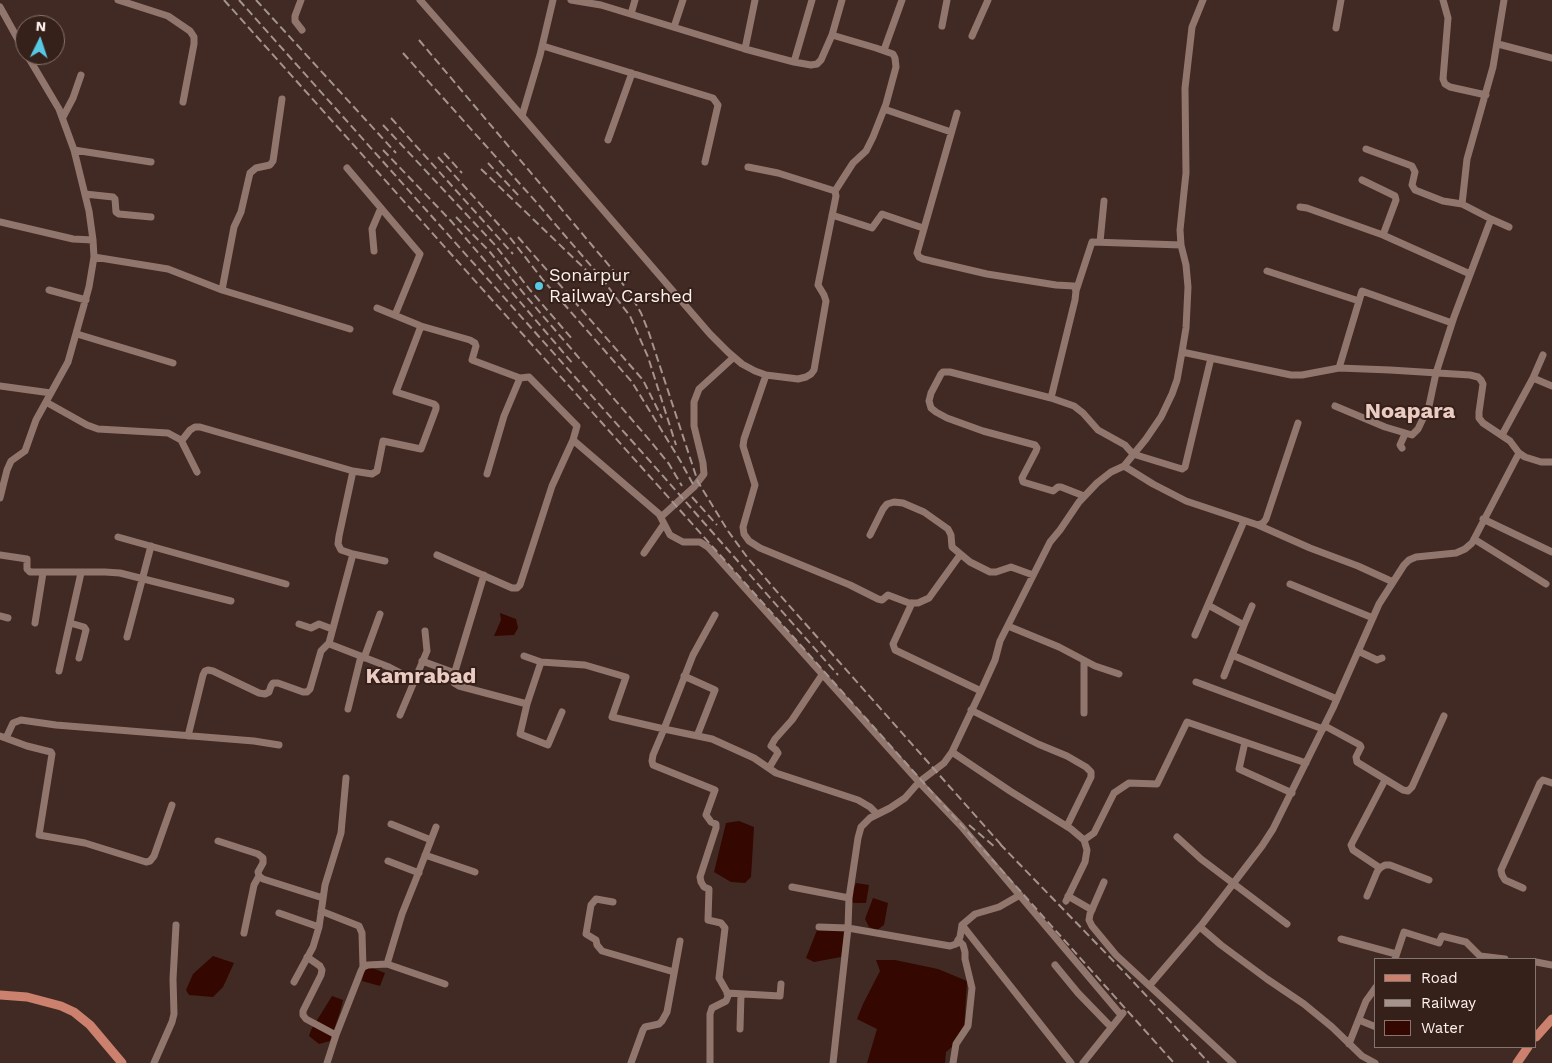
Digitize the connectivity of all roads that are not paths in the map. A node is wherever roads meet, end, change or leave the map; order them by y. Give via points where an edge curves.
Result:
1 (118, 0) edge
2 (301, 0) edge
3 (420, 0) edge
4 (553, 0) edge
5 (571, 0) edge
6 (635, 0) edge
7 (683, 0) edge
8 (755, 0) edge
9 (812, 0) edge
10 (842, 0) edge
11 (902, 0) edge
12 (947, 0) edge
13 (988, 0) edge
14 (1202, 0) edge
15 (1341, 0) edge
16 (1443, 0) edge
17 (1504, 0) edge
18 (0, 7) edge
19 (631, 14) junction
20 (942, 26) dead end
21 (674, 27) junction
22 (1336, 28) dead end
23 (302, 30) dead end
24 (15, 34) edge
25 (832, 35) junction
26 (972, 36) dead end
27 (1498, 44) junction
28 (543, 46) junction
29 (745, 49) junction
30 (884, 50) junction
31 (1552, 58) edge
32 (794, 62) junction
33 (33, 65) edge
34 (632, 73) junction
35 (81, 75) dead end
36 (1486, 95) junction
37 (282, 99) dead end
38 (183, 102) dead end
39 (884, 109) junction
40 (957, 113) dead end
41 (522, 116) junction
42 (63, 117) junction
43 (952, 132) junction
44 (608, 140) dead end
45 (1366, 149) dead end
46 (74, 150) junction
47 (151, 162) dead end
48 (705, 162) dead end
49 (748, 167) dead end
50 (347, 168) dead end
51 (1362, 180) dead end
52 (835, 191) junction
53 (85, 194) junction
54 (1104, 201) dead end
55 (1462, 204) junction
56 (1300, 207) dead end
57 (381, 208) junction
58 (832, 215) junction
59 (151, 217) dead end
60 (1491, 219) junction
61 (0, 222) edge
62 (1509, 227) dead end
63 (923, 228) junction
64 (1382, 235) junction
65 (93, 240) junction
66 (1100, 242) junction
67 (1181, 245) junction
68 (374, 251) dead end
69 (94, 257) junction
70 (1267, 271) dead end
71 (1470, 274) junction
72 (49, 290) dead end
73 (222, 290) junction
74 (1076, 291) junction
75 (86, 300) junction
76 (1359, 300) junction
77 (377, 308) dead end
78 (395, 315) junction
79 (1452, 324) junction
80 (421, 326) junction
81 (350, 329) dead end
82 (77, 334) junction
83 (1182, 352) junction
84 (1543, 355) dead end
85 (734, 357) junction
86 (1211, 358) junction
87 (173, 363) dead end
88 (1339, 368) junction
89 (1436, 373) junction
90 (766, 375) junction
91 (520, 378) junction
92 (1533, 378) junction
93 (0, 386) edge
94 (1552, 386) edge
95 (51, 393) junction
96 (1051, 398) junction
97 (46, 402) junction
98 (1334, 406) dead end
99 (1298, 423) dead end
100 (1404, 434) junction
101 (1502, 435) junction
102 (181, 440) junction
103 (573, 440) junction
104 (1402, 448) dead end
105 (1519, 453) junction
106 (1133, 454) junction
107 (1552, 462) edge
108 (1124, 466) junction
109 (353, 471) junction
110 (197, 472) dead end
111 (487, 474) dead end
112 (1084, 496) junction
113 (0, 498) edge
114 (1483, 519) junction
115 (663, 520) junction
116 (1244, 521) junction
117 (1258, 525) junction
118 (870, 535) dead end
119 (118, 537) dead end
120 (1474, 539) junction
121 (151, 546) junction
122 (1552, 552) edge
123 (644, 553) dead end
124 (353, 554) junction
125 (437, 554) dead end
126 (0, 555) edge
127 (960, 555) junction
128 (385, 560) dead end
129 (43, 572) junction
130 (81, 573) junction
131 (484, 575) junction
132 (1033, 575) junction
133 (143, 579) junction
134 (1393, 582) junction
135 (286, 584) dead end
136 (1290, 584) dead end
137 (1546, 584) dead end
138 (231, 601) dead end
139 (912, 603) junction
140 (1208, 605) junction
141 (1252, 606) dead end
142 (380, 614) dead end
143 (715, 615) dead end
144 (0, 616) edge
145 (8, 618) dead end
146 (1373, 618) junction
147 (35, 623) dead end
148 (70, 623) junction
149 (299, 624) dead end
150 (1244, 625) junction
151 (1008, 626) junction
152 (332, 629) junction
153 (425, 631) dead end
154 (1195, 635) dead end
155 (127, 637) dead end
156 (329, 643) junction
157 (1358, 651) junction
158 (1232, 655) junction
159 (524, 656) dead end
160 (363, 657) junction
161 (79, 658) dead end
162 (1382, 658) dead end
163 (1084, 661) junction
164 (422, 662) junction
165 (541, 662) junction
166 (60, 671) dead end
167 (455, 673) junction
168 (1119, 674) dead end
169 (822, 675) junction
170 (684, 676) junction
171 (1224, 676) dead end
172 (414, 680) junction
173 (1196, 682) dead end
174 (981, 691) junction
175 (1337, 699) junction
176 (527, 704) junction
177 (348, 709) dead end
178 (971, 710) junction
179 (562, 712) dead end
180 (1084, 714) dead end
181 (400, 715) dead end
182 (1444, 716) dead end
183 (1324, 728) junction
184 (664, 729) junction
185 (188, 736) junction
186 (697, 736) junction
187 (3, 737) edge
188 (1245, 742) junction
189 (279, 745) dead end
190 (952, 752) junction
191 (1306, 763) junction
192 (769, 768) junction
193 (346, 778) dead end
194 (1385, 780) junction
195 (918, 782) junction
196 (1552, 782) edge
197 (1292, 793) junction
198 (172, 806) dead end
199 (877, 814) junction
200 (391, 824) dead end
201 (1066, 826) junction
202 (436, 827) dead end
203 (1177, 838) dead end
204 (431, 840) junction
205 (1084, 840) junction
206 (218, 841) dead end
207 (425, 855) junction
208 (388, 861) dead end
209 (1380, 868) junction
210 (475, 872) dead end
211 (419, 873) junction
212 (259, 876) junction
213 (1429, 880) dead end
214 (1104, 882) dead end
215 (1234, 882) junction
216 (792, 887) dead end
217 (1523, 888) dead end
218 (1020, 895) junction
219 (1368, 896) dead end
220 (323, 898) junction
221 (849, 898) junction
222 (613, 902) dead end
223 (1092, 910) junction
224 (321, 911) junction
225 (279, 913) dead end
226 (1287, 924) dead end
227 (176, 925) dead end
228 (962, 925) junction
229 (319, 927) junction
230 (1200, 927) junction
231 (819, 928) dead end
232 (848, 928) junction
233 (244, 933) dead end
234 (1341, 938) dead end
235 (958, 940) junction
236 (680, 941) dead end
237 (308, 957) junction
238 (1396, 957) edge
239 (1497, 958) edge
240 (1537, 962) edge
241 (387, 964) junction
242 (1055, 965) dead end
243 (1552, 965) edge
244 (363, 967) junction
245 (674, 972) junction
246 (294, 982) dead end
247 (445, 984) dead end
248 (781, 984) dead end
249 (1150, 985) junction
250 (1374, 990) edge
251 (727, 993) junction
252 (741, 994) junction
253 (0, 995) edge
254 (1359, 1020) junction
255 (1551, 1021) edge
256 (1112, 1027) junction
257 (1374, 1027) edge
258 (740, 1029) dead end
259 (336, 1035) junction
260 (1537, 1036) edge
261 (1350, 1044) junction
262 (1527, 1048) edge
263 (122, 1063) edge
264 (154, 1063) edge
265 (326, 1063) edge
266 (631, 1063) edge
267 (710, 1063) edge
268 (833, 1063) edge
269 (953, 1063) edge
270 (1072, 1063) edge
271 (1083, 1063) edge
272 (1233, 1063) edge
273 (1374, 1063) edge
274 (1517, 1063) edge

1 - 38 street via 168,16 194,37
2 - 23 street via 295,20
3 - 41 street
4 - 28 street
5 - 19 street
6 - 19 street
7 - 21 street
8 - 29 street
9 - 32 street
10 - 25 street
11 - 30 street
12 - 20 street
13 - 26 street
14 - 67 street via 1192,27 1185,88 1186,173
15 - 22 street
16 - 36 street via 1448,18 1445,84
17 - 27 street
18 - 24 street
19 - 21 street
21 - 29 street
25 - 30 street
25 - 32 street via 817,64
27 - 31 street
27 - 36 street
28 - 34 street
28 - 41 street
29 - 32 street
30 - 39 street via 893,54 896,63
33 - 42 street
34 - 44 street
34 - 48 street via 714,98 718,105
35 - 42 street
36 - 55 street via 1468,159
37 - 73 street via 273,161 270,166 250,172 241,212 234,227
39 - 43 street
39 - 52 street via 866,150 853,163
40 - 43 street
41 - 85 street via 710,334
42 - 46 street
43 - 63 street
45 - 55 street via 1415,168 1412,185 1415,190 1443,201
46 - 47 street
46 - 53 street
49 - 52 street
50 - 57 street
51 - 64 street via 1396,196
52 - 58 street
53 - 59 street via 112,197 119,214
53 - 65 street
54 - 66 street
55 - 60 street
56 - 64 street
57 - 68 street via 372,229
57 - 78 street via 420,254
58 - 63 street via 872,228 882,214
58 - 90 street via 818,285 826,301 814,370 806,378 798,379
60 - 62 street
60 - 71 street
61 - 65 street via 73,239
63 - 74 street via 916,253 918,257 987,274 1074,286
64 - 71 street
65 - 69 street
66 - 67 street
66 - 74 street via 1092,242
67 - 83 street via 1188,287
69 - 73 street via 168,268
69 - 75 street
70 - 76 street
71 - 79 street
72 - 75 street
73 - 81 street
74 - 96 street
75 - 82 street
76 - 79 street via 1362,291
76 - 88 street
77 - 78 street
78 - 80 street
79 - 89 street
80 - 91 street via 470,340 476,346 472,360
80 - 109 street via 396,392 436,406 423,447 418,449 383,441 375,473
82 - 87 street
82 - 95 street via 68,362
83 - 86 street
83 - 106 street via 1177,380 1161,417
84 - 92 street
85 - 90 street
85 - 115 street via 699,389 694,402 694,426 704,474
86 - 88 street via 1291,375
86 - 106 street via 1185,467 1178,469
88 - 89 street
89 - 100 street via 1429,406 1418,429 1412,436
89 - 101 street via 1470,375 1481,380 1479,418
90 - 139 street via 743,446 755,486 743,527 744,534 760,548 878,600 888,595
91 - 103 street via 529,377 577,426
91 - 111 street via 504,416
92 - 94 street
92 - 101 street
93 - 95 street
95 - 97 street
96 - 106 street via 1079,409 1098,430 1125,444
96 - 112 street via 946,371 941,374 929,401 931,408 947,418 1036,446 1023,482 1053,491 1061,487
97 - 102 street via 98,429 168,434
97 - 113 street via 32,428 26,451 11,461
98 - 100 street
99 - 117 street via 1266,519
100 - 104 street
101 - 105 street
102 - 109 street via 190,430 200,427
102 - 110 street
103 - 115 street
103 - 131 street via 552,486 520,585 512,588
105 - 107 street via 1532,460
105 - 114 street
106 - 108 street
108 - 112 street via 1097,483
108 - 116 street via 1186,501
109 - 124 street via 338,544 341,550
112 - 132 street via 1050,542
114 - 120 street
114 - 122 street
115 - 123 street
115 - 169 street via 670,535 677,540 700,542 708,547
116 - 117 street
116 - 140 street
117 - 134 street
118 - 127 street via 887,504 903,503 924,512 948,529 952,547
119 - 121 street
120 - 134 street via 1456,553 1409,560
120 - 137 street
121 - 133 street
121 - 135 street
124 - 128 street
124 - 152 street
125 - 131 street
126 - 129 street via 24,557 28,560 28,571
127 - 132 street via 990,572 1011,567
127 - 139 street via 929,598
129 - 130 street
129 - 147 street
130 - 133 street via 113,572
130 - 148 street
131 - 167 street
132 - 151 street
133 - 138 street
133 - 155 street
134 - 146 street
136 - 146 street
139 - 174 street via 893,644 894,650
140 - 150 street
140 - 154 street
141 - 150 street
142 - 160 street
143 - 170 street
144 - 145 street
146 - 157 street
148 - 161 street via 86,630
148 - 166 street
149 - 152 street via 311,628 319,624
150 - 158 street
151 - 163 street
151 - 174 street
152 - 156 street
153 - 164 street via 427,651
156 - 160 street
156 - 185 street via 321,652 307,692 273,683 269,692 259,694 213,671 205,671
157 - 162 street via 1378,660
157 - 175 street
158 - 171 street
158 - 175 street
159 - 165 street
160 - 172 street
160 - 177 street
163 - 168 street
163 - 180 street
164 - 167 street
164 - 172 street
165 - 176 street
165 - 184 street via 585,665 626,677 612,717
167 - 176 street via 454,683 460,686
169 - 192 street via 775,739 772,746 778,753
169 - 195 street
170 - 184 street
170 - 186 street via 715,690
172 - 181 street
173 - 183 street
174 - 178 street
175 - 183 street
176 - 179 street via 520,734 548,745
178 - 190 street
178 - 201 street via 1067,756 1091,772
182 - 194 street via 1412,787 1408,791 1403,790
183 - 191 street
183 - 194 street via 1358,743 1357,762
184 - 186 street
184 - 251 street via 653,755 653,765 715,790 706,815 716,828 700,877 704,887 709,889 708,920 721,922 725,928 720,978
185 - 187 street via 21,720 13,723
185 - 189 street
186 - 192 street via 739,750
187 - 198 street via 52,754 39,835 85,843 146,862 154,856
188 - 191 street
188 - 197 street via 1239,769
188 - 205 street via 1186,722 1158,784 1129,782 1114,792 1094,833
190 - 195 street via 941,767
190 - 201 street
191 - 197 street
192 - 199 street via 797,781 858,800
193 - 220 street via 341,833
194 - 209 street via 1351,845
195 - 199 street via 905,798
195 - 218 street
196 - 217 street via 1543,780 1540,783 1501,870 1505,880
197 - 215 street via 1262,846
199 - 221 street via 859,832
200 - 204 street
201 - 205 street
202 - 204 street
203 - 215 street
204 - 207 street
205 - 223 street via 1087,850 1085,862 1067,899
206 - 212 street via 263,858
207 - 210 street
207 - 211 street
208 - 211 street
209 - 213 street via 1390,865
209 - 219 street
211 - 241 street
212 - 220 street
212 - 233 street via 254,885
214 - 223 street
215 - 226 street
215 - 230 street
216 - 221 street
218 - 228 street via 999,907 975,914
218 - 256 street via 1122,1014
220 - 224 street
221 - 232 street
222 - 245 street via 596,899 591,905 586,934 596,940 602,950
223 - 249 street via 1089,920 1092,926 1116,955
224 - 229 street
224 - 244 street via 359,926
225 - 229 street
227 - 264 street via 174,1014
228 - 235 street
228 - 270 street
229 - 237 street
230 - 249 street
230 - 261 street via 1304,1004
231 - 232 street
232 - 235 street via 950,946
232 - 268 street
234 - 238 street
235 - 269 street via 963,945 972,988 968,1026 956,1044
236 - 245 street
237 - 246 street
237 - 259 street via 322,970 303,1015
238 - 239 street via 1404,932 1439,944 1442,936 1466,942 1480,956
240 - 243 street
241 - 244 street
241 - 247 street
242 - 256 street
244 - 259 street
245 - 266 street via 667,1012 659,1024 645,1027
248 - 252 street via 780,996
249 - 272 street
250 - 254 street
251 - 252 street
251 - 267 street via 726,1002 712,1008 710,1014
252 - 258 street
253 - 263 main road via 27,997 74,1012 90,1025
254 - 257 street
254 - 261 street
255 - 260 main road
256 - 271 street
259 - 265 street
261 - 273 street
262 - 274 main road

